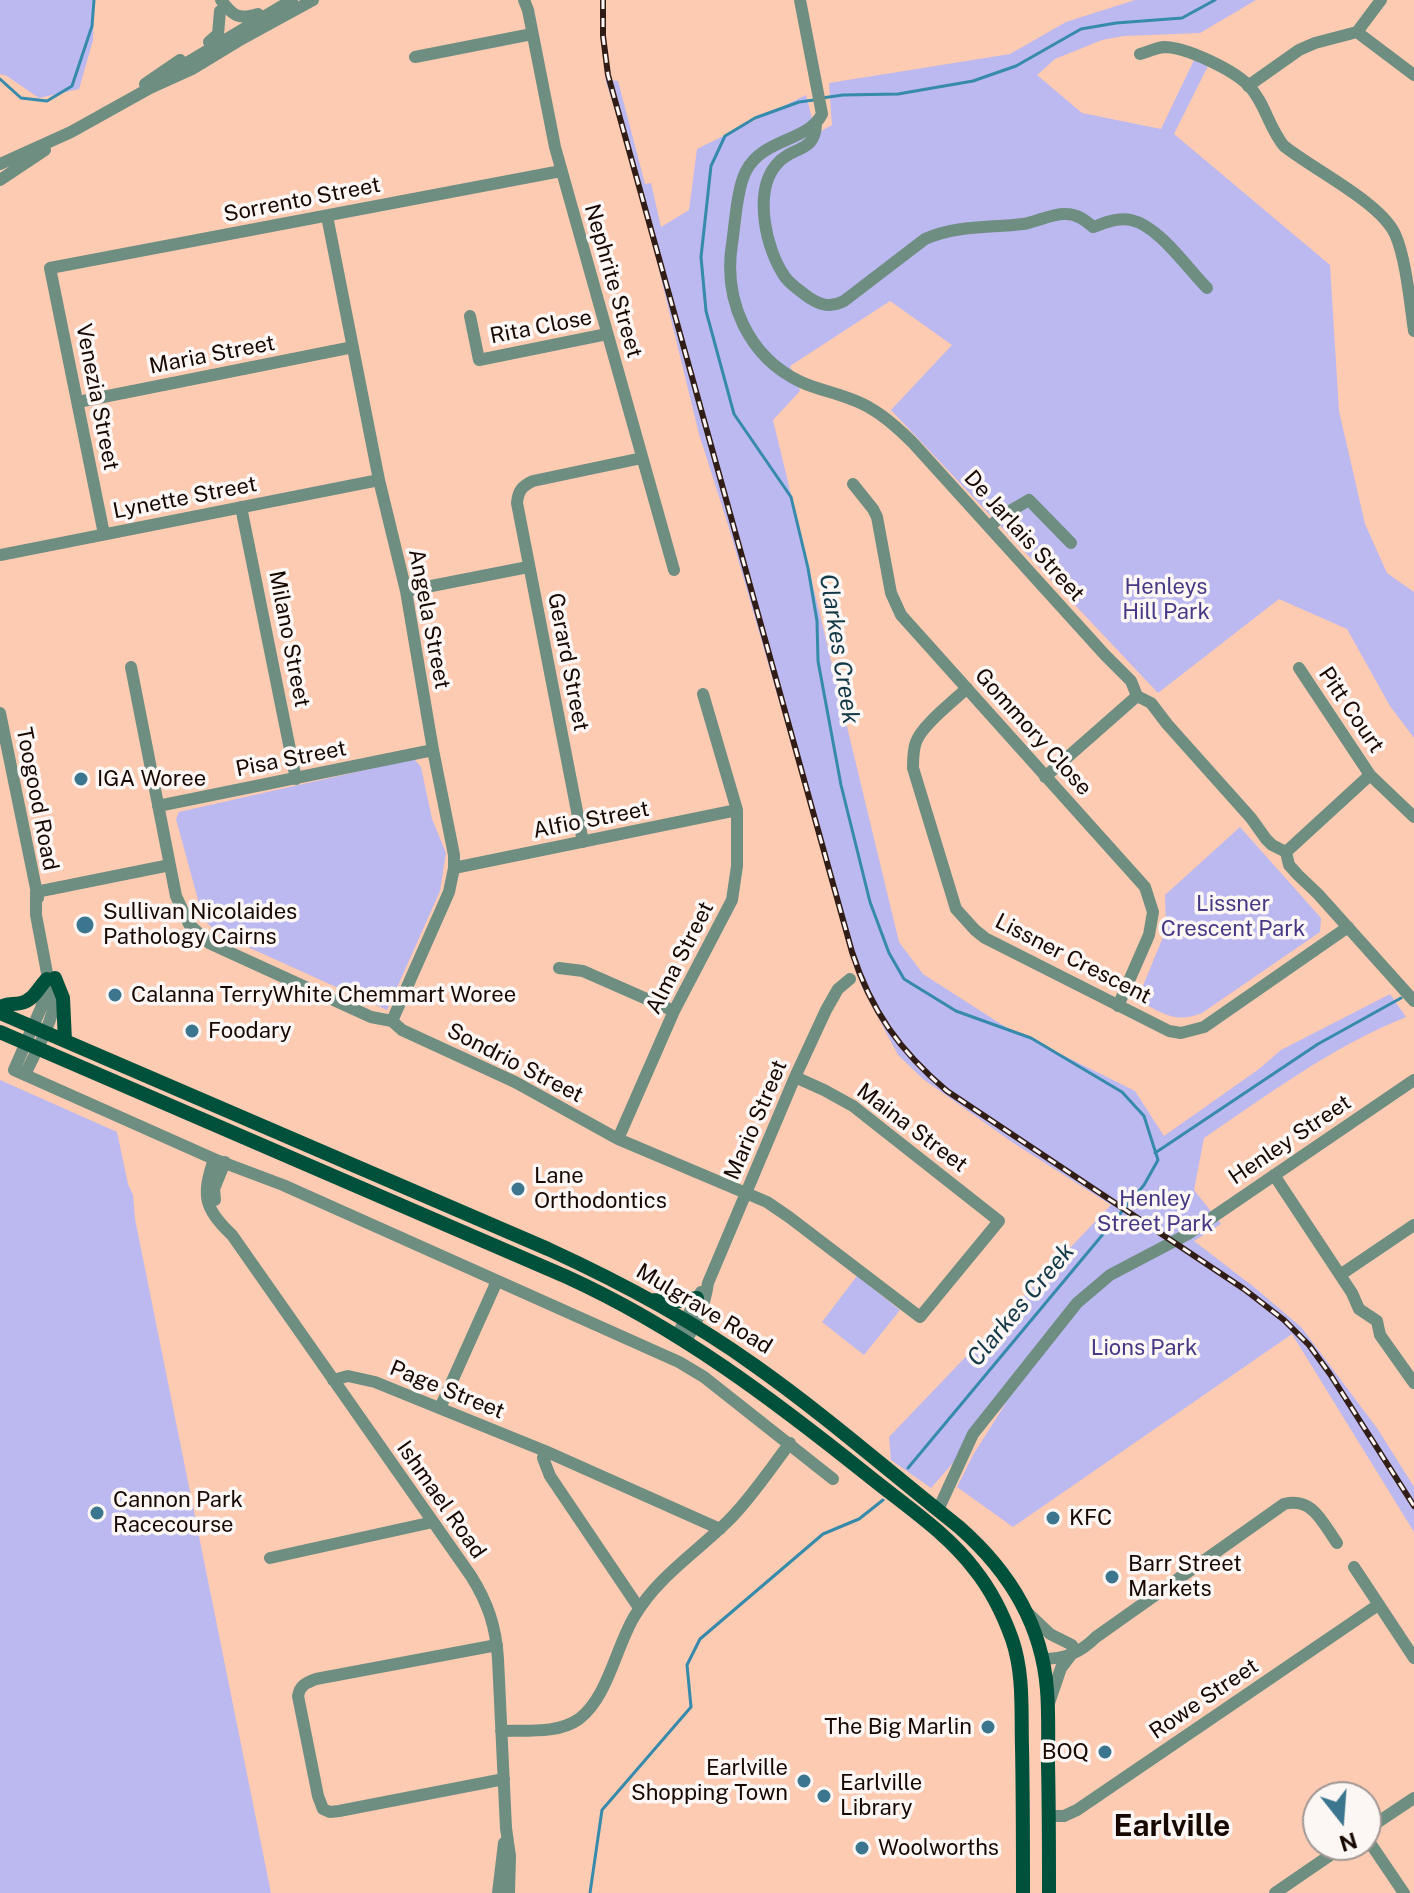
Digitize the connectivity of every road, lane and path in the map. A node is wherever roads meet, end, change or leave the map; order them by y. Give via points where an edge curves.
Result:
1 (292, 0) edge
2 (313, 0) edge
3 (524, 0) edge
4 (800, 0) edge
5 (1381, 0) edge
6 (218, 4) edge
7 (276, 9) junction
8 (1357, 32) junction
9 (532, 34) junction
10 (236, 37) junction
11 (1140, 54) dead end
12 (415, 57) dead end
13 (1414, 75) edge
14 (1248, 86) junction
15 (114, 108) junction
16 (820, 116) junction
17 (71, 132) junction
18 (0, 164) edge
19 (561, 171) junction
20 (0, 180) edge
21 (327, 216) junction
22 (50, 268) joint
23 (1207, 288) dead end
24 (1412, 301) edge
25 (470, 316) dead end
26 (1414, 331) edge
27 (607, 334) junction
28 (353, 347) junction
29 (78, 402) junction
30 (642, 458) junction
31 (379, 480) junction
32 (853, 484) dead end
33 (241, 507) junction
34 (989, 527) junction
35 (104, 534) junction
36 (1071, 543) dead end
37 (0, 555) edge
38 (528, 567) junction
39 (674, 570) dead end
40 (406, 591) junction
41 (131, 667) dead end
42 (1299, 668) dead end
43 (967, 688) junction
44 (703, 694) dead end
45 (1137, 696) junction
46 (0, 713) edge
47 (2, 736) edge
48 (433, 750) junction
49 (1370, 775) junction
50 (1045, 777) junction
51 (296, 779) junction
52 (158, 806) junction
53 (737, 810) junction
54 (1414, 817) edge
55 (583, 842) junction
56 (1286, 852) junction
57 (170, 865) junction
58 (454, 868) junction
59 (36, 892) junction
60 (1348, 927) junction
61 (559, 968) dead end
62 (51, 979) junction
63 (850, 979) dead end
64 (1414, 1001) edge
65 (1118, 1006) junction
66 (0, 1010) edge
67 (674, 1011) junction
68 (392, 1021) junction
69 (38, 1029) junction
70 (0, 1032) edge
71 (65, 1041) junction
72 (31, 1045) junction
73 (795, 1077) junction
74 (1414, 1080) edge
75 (618, 1139) junction
76 (219, 1160) junction
77 (1274, 1175) junction
78 (747, 1193) junction
79 (1414, 1225) edge
80 (1340, 1275) junction
81 (497, 1281) junction
82 (708, 1283) junction
83 (697, 1298) junction
84 (649, 1300) junction
85 (920, 1317) joint
86 (690, 1323) junction
87 (681, 1338) junction
88 (333, 1380) junction
89 (1414, 1383) edge
90 (440, 1408) junction
91 (790, 1443) junction
92 (545, 1451) junction
93 (833, 1479) dead end
94 (938, 1510) junction
95 (433, 1522) junction
96 (720, 1529) junction
97 (1337, 1543) dead end
98 (270, 1558) dead end
99 (1354, 1567) dead end
100 (1378, 1605) junction
101 (639, 1608) junction
102 (1026, 1611) junction
103 (497, 1645) junction
104 (1072, 1650) junction
105 (1016, 1653) junction
106 (1041, 1653) junction
107 (1414, 1658) edge
108 (1047, 1707) junction
109 (501, 1731) junction
110 (504, 1779) junction
111 (1414, 1798) edge
112 (1049, 1816) junction
113 (1382, 1819) edge
114 (506, 1828) junction
115 (1322, 1861) edge
116 (1382, 1861) edge
117 (498, 1893) edge
118 (509, 1893) edge
119 (1023, 1893) edge
120 (1049, 1893) edge
121 (1275, 1893) edge
122 (1404, 1893) edge

1 - 7 street
2 - 10 street
3 - 9 street, Nephrite Street
4 - 16 street
5 - 8 street
6 - 7 street via 241,17
6 - 10 street
6 - 15 street via 216,37
7 - 10 street
8 - 13 street
8 - 14 street via 1307,47
9 - 12 street
9 - 19 street, Nephrite Street
10 - 15 street via 192,69
11 - 14 street via 1164,47 1194,54
14 - 24 street via 1284,146 1384,217 1400,247
15 - 17 street
16 - 23 street via 811,143 780,160 764,192 768,236 779,266 815,302 832,306 844,301 936,234 1065,214 1093,227 1135,221 1152,231
16 - 34 street, De Jarlais Street via 810,128 769,147 744,174 730,256 740,320 777,367 803,383 869,408 896,427
17 - 18 street
17 - 20 street
19 - 21 street, Sorrento Street
19 - 27 street, Nephrite Street
21 - 22 street, Sorrento Street
21 - 28 street, Angela Street
22 - 29 street, Venezia Street
24 - 26 street
25 - 27 street, Rita Close via 479,360
27 - 30 street, Nephrite Street
28 - 29 street, Maria Street
28 - 31 street, Angela Street
29 - 35 street, Venezia Street
30 - 38 street, Gerard Street via 525,484 517,503
30 - 39 street, Nephrite Street
31 - 33 street, Lynette Street
31 - 40 street, Angela Street
32 - 43 street, Gommory Close via 877,517 891,593 901,615
33 - 35 street, Lynette Street
33 - 51 street, Milano Street
34 - 36 street via 1029,500
34 - 45 street, De Jarlais Street via 1131,681
35 - 37 street, Lynette Street
38 - 40 street
38 - 55 street, Gerard Street
40 - 48 street, Angela Street
41 - 52 street, Sondrio Street
42 - 49 street, Pitt Court
43 - 50 street, Gommory Close
43 - 65 street, Lissner Crescent via 921,732 913,756 956,909 985,938
44 - 53 street, Alma Street
45 - 50 street
45 - 56 street, De Jarlais Street via 1151,703 1272,845
46 - 47 street, Toogood Road
47 - 59 street, Toogood Road
48 - 51 street, Pisa Street
48 - 58 street, Angela Street
49 - 54 street, Pitt Court
49 - 56 street, Pitt Court
50 - 65 street, Gommory Close via 1145,887 1153,912 1149,935
51 - 52 street, Pisa Street
52 - 57 street, Sondrio Street
53 - 55 street, Alfio Street
53 - 67 street, Alma Street via 732,900
55 - 58 street, Alfio Street
56 - 60 street, De Jarlais Street via 1289,865
57 - 59 street
57 - 68 street, Sondrio Street via 184,915 209,943 378,1020
58 - 68 street, Angela Street via 449,892
59 - 62 street, Toogood Road
60 - 64 street, De Jarlais Street
60 - 65 street, Lissner Crescent via 1193,1031 1169,1031
61 - 67 street via 583,971
62 - 66 main road via 30,1000
62 - 69 street, Toogood Road
62 - 71 main road via 63,998
63 - 73 street, Mario Street via 826,1010
66 - 69 main road, Mulgrave Road
67 - 75 street, Alma Street
68 - 75 street, Sondrio Street
69 - 71 main road, Mulgrave Road
69 - 72 street, Toogood Road
70 - 72 main road, Mulgrave Road
71 - 84 main road, Mulgrave Road via 562,1256
72 - 76 street via 19,1072
72 - 87 main road, Mulgrave Road via 567,1277
73 - 78 street, Mario Street
73 - 85 street, Maina Street via 853,1106 999,1221
74 - 77 street, Henley Street
75 - 78 street, Sondrio Street
76 - 81 street
76 - 88 street, Ishmael Road via 214,1197 232,1235
77 - 80 street
77 - 94 street, Henley Street via 1188,1234 1110,1275 1077,1303 973,1434
78 - 82 street, Mario Street
78 - 85 street, Sondrio Street via 789,1217
79 - 80 street
80 - 89 street via 1359,1309 1377,1321 1380,1335
81 - 90 street
81 - 91 street via 679,1362
82 - 83 street, Mario Street
82 - 86 street, Mario Street
83 - 84 main road
83 - 86 street, Mario Street
84 - 86 main road, Mulgrave Road
86 - 87 street, Mario Street
86 - 94 main road, Mulgrave Road via 770,1376
87 - 105 main road, Mulgrave Road via 780,1406 943,1536 982,1580
88 - 90 street, Page Street via 366,1379
88 - 95 street, Ishmael Road
90 - 92 street, Page Street
91 - 93 street
91 - 96 street
92 - 96 street, Page Street
92 - 101 street via 550,1476
94 - 102 main road, Mulgrave Road via 986,1552
95 - 98 street
95 - 103 street, Ishmael Road via 483,1595
96 - 101 street
97 - 104 street via 1311,1508 1298,1502 1284,1504
99 - 100 street
100 - 107 street
100 - 112 street, Rowe Street via 1077,1810
101 - 109 street via 587,1712 555,1729
102 - 104 street
102 - 106 main road, Mulgrave Road
103 - 109 street, Ishmael Road
103 - 110 street via 316,1679 299,1689 298,1696 318,1796 330,1812
104 - 106 street via 1062,1658
104 - 108 street
105 - 106 main road
105 - 119 main road, Mulgrave Road via 1022,1713
106 - 108 main road, Mulgrave Road
108 - 112 main road, Mulgrave Road
109 - 110 street, Ishmael Road
110 - 114 street, Ishmael Road
111 - 113 street
112 - 120 main road, Mulgrave Road
114 - 117 street, Ishmael Road
114 - 118 street, Ishmael Road
115 - 121 street
116 - 122 street

